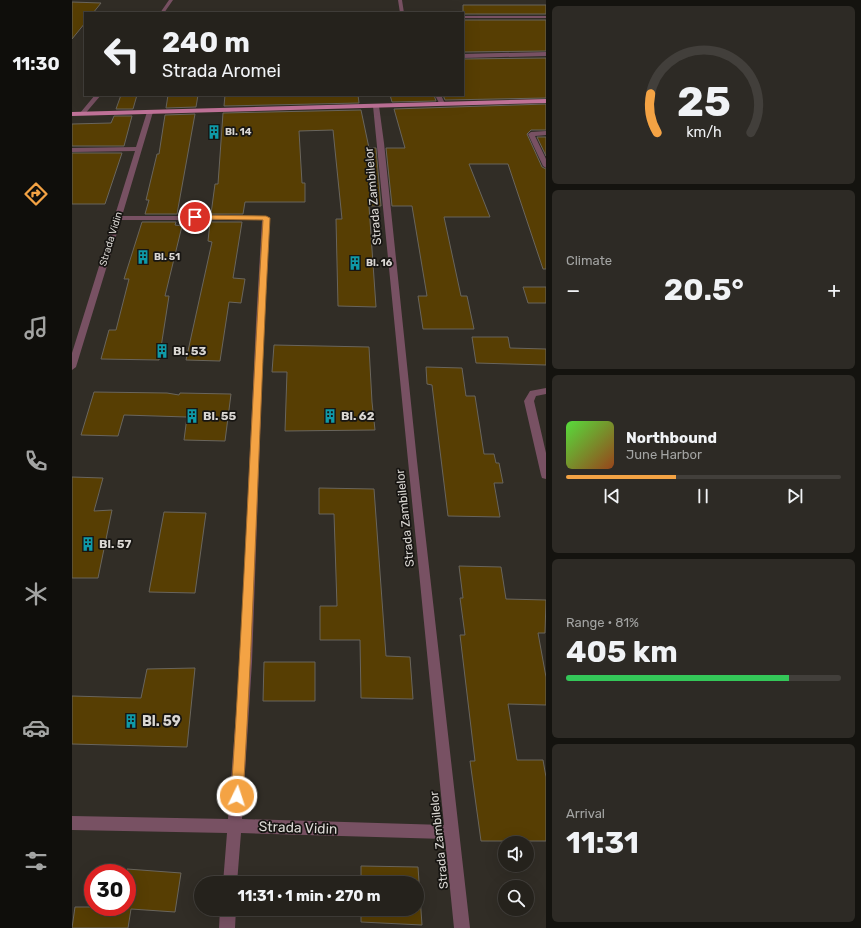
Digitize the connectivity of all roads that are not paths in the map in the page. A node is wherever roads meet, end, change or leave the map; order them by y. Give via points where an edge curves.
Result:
1 (171, 0) edge
2 (400, 0) edge
3 (163, 12) edge
4 (402, 12) edge
5 (464, 17) edge
6 (546, 17) edge
7 (546, 54) edge
8 (464, 56) edge
9 (97, 96) edge
10 (438, 96) edge
11 (546, 101) edge
12 (442, 104) junction
13 (376, 106) junction
14 (150, 112) junction
15 (72, 114) edge
16 (82, 114) junction
17 (546, 133) edge
18 (138, 149) junction
19 (72, 150) edge
20 (546, 166) edge
21 (117, 218) junction
22 (72, 367) edge
23 (546, 391) edge
24 (546, 475) edge
25 (72, 823) edge
26 (235, 826) junction
27 (451, 832) junction
28 (231, 876) edge
29 (228, 916) edge
30 (227, 928) edge
31 (462, 928) edge

1 - 3 street
2 - 4 street
5 - 6 street
7 - 8 street
9 - 16 street
10 - 12 street
11 - 12 main road
12 - 13 main road
13 - 14 main road
13 - 27 street, Strada Zambilelor
14 - 16 main road
14 - 18 street, Strada Vidin
15 - 16 main road
17 - 20 street via 531,134
18 - 19 street
18 - 21 street, Strada Vidin
21 - 22 street, Strada Vidin
21 - 26 street via 266,218 246,662
23 - 24 street via 533,393 529,401
25 - 26 street, Strada Vidin
26 - 27 street, Strada Vidin
26 - 28 street
27 - 31 street, Strada Zambilelor
29 - 30 street

